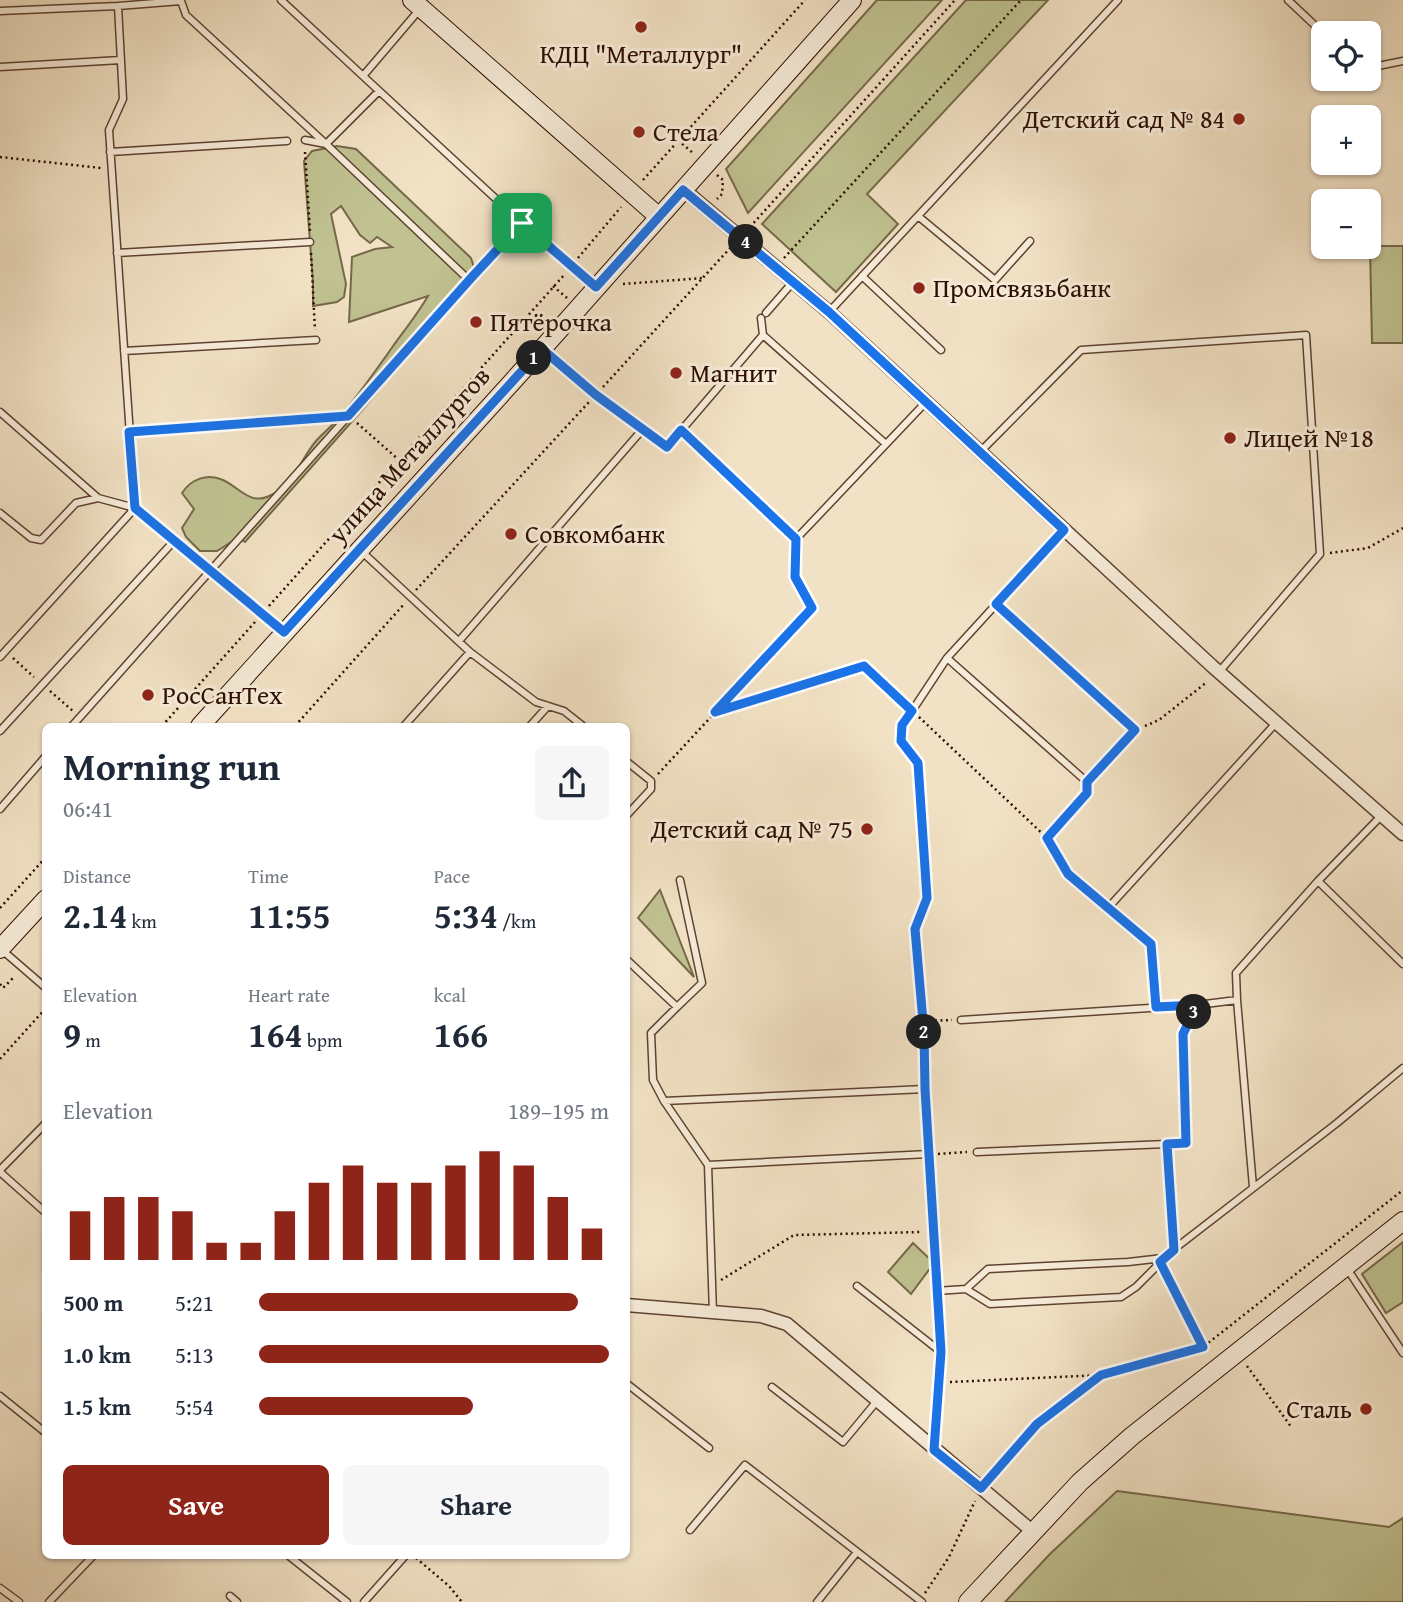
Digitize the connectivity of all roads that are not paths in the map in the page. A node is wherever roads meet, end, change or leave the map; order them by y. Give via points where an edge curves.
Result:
1 (281, 0) edge
2 (852, 0) edge
3 (1118, 0) edge
4 (1288, 0) edge
5 (181, 1) edge
6 (417, 4) edge
7 (118, 6) junction
8 (0, 11) edge
9 (1311, 22) edge
10 (121, 60) junction
11 (1403, 61) edge
12 (1381, 65) edge
13 (0, 67) edge
14 (363, 76) junction
15 (379, 91) junction
16 (304, 140) dead end
17 (287, 141) dead end
18 (326, 144) junction
19 (110, 152) junction
20 (683, 190) junction
21 (918, 216) junction
22 (659, 217) junction
23 (522, 223) junction
24 (1030, 241) dead end
25 (310, 242) dead end
26 (117, 253) junction
27 (862, 276) junction
28 (469, 280) junction
29 (793, 282) junction
30 (596, 287) junction
31 (829, 312) junction
32 (763, 335) junction
33 (316, 341) dead end
34 (542, 349) junction
35 (941, 350) dead end
36 (124, 351) junction
37 (926, 402) junction
38 (0, 412) edge
39 (642, 430) junction
40 (886, 444) junction
41 (980, 452) junction
42 (98, 498) junction
43 (135, 508) junction
44 (0, 513) edge
45 (1064, 530) junction
46 (796, 539) road end
47 (174, 541) junction
48 (359, 549) junction
49 (210, 572) junction
50 (996, 604) junction
51 (284, 632) junction
52 (458, 641) junction
53 (470, 652) junction
54 (0, 657) edge
55 (947, 658) junction
56 (1219, 672) junction
57 (548, 706) junction
58 (912, 711) road end
59 (75, 723) edge
60 (203, 723) edge
61 (407, 723) edge
62 (533, 723) edge
63 (579, 723) edge
64 (1276, 723) junction
65 (0, 731) edge
66 (42, 761) edge
67 (630, 764) edge
68 (0, 808) edge
69 (630, 812) edge
70 (1382, 815) junction
71 (1403, 834) edge
72 (680, 880) dead end
73 (1318, 881) junction
74 (42, 903) edge
75 (1108, 908) road end
76 (0, 949) edge
77 (630, 963) edge
78 (1403, 964) edge
79 (42, 985) edge
80 (1237, 1000) junction
81 (1197, 1005) junction
82 (677, 1007) junction
83 (961, 1020) road end
84 (924, 1033) dead end
85 (1403, 1068) edge
86 (925, 1089) junction
87 (664, 1101) junction
88 (42, 1127) edge
89 (1167, 1144) junction
90 (977, 1152) road end
91 (929, 1154) junction
92 (708, 1165) junction
93 (0, 1171) edge
94 (1253, 1187) junction
95 (42, 1209) edge
96 (1403, 1221) edge
97 (1174, 1250) junction
98 (1162, 1260) junction
99 (1346, 1267) junction
100 (857, 1286) dead end
101 (966, 1289) junction
102 (936, 1292) junction
103 (630, 1305) edge
104 (713, 1312) junction
105 (941, 1352) junction
106 (1403, 1353) edge
107 (630, 1386) edge
108 (772, 1387) dead end
109 (0, 1396) edge
110 (877, 1401) junction
111 (1037, 1424) road end
112 (42, 1430) edge
113 (709, 1448) dead end
114 (934, 1450) junction
115 (981, 1488) junction
116 (690, 1530) dead end
117 (1032, 1531) junction
118 (857, 1552) junction
119 (90, 1559) edge
120 (293, 1559) edge
121 (402, 1559) edge
122 (0, 1588) edge
123 (230, 1596) dead end
124 (921, 1601) edge
125 (19, 1602) edge
126 (49, 1602) edge
127 (237, 1602) edge
128 (347, 1602) edge
129 (365, 1602) edge
130 (817, 1602) edge
131 (968, 1602) edge

1 - 14 lane
2 - 20 main road, улица Металлургов
3 - 21 lane
4 - 9 lane
5 - 7 lane
5 - 18 lane via 186,15
6 - 14 lane
6 - 22 main road
7 - 8 lane
7 - 10 lane
10 - 13 lane
10 - 19 lane via 123,99 109,130
11 - 12 lane
14 - 15 lane
15 - 18 lane
15 - 23 lane
16 - 18 lane
17 - 19 lane
18 - 28 lane
19 - 26 lane
20 - 22 main road, улица Металлургов
20 - 29 street
21 - 24 lane via 995,280
21 - 27 lane
22 - 30 main road, улица Металлургов
23 - 28 lane
23 - 30 lane
25 - 26 lane
26 - 36 lane
27 - 31 lane
27 - 35 lane
28 - 49 lane
29 - 31 street
29 - 32 lane via 764,316
30 - 34 main road, улица Металлургов
31 - 37 street
32 - 39 lane via 667,447
32 - 40 lane
33 - 36 lane
34 - 39 lane
34 - 48 main road, улица Металлургов
36 - 43 lane
37 - 40 lane
37 - 41 street
38 - 42 lane
39 - 52 lane
40 - 46 lane
41 - 45 street
41 - 56 lane via 1081,350 1306,335 1320,554
42 - 43 lane
42 - 44 lane via 76,503 41,540 31,538
43 - 47 lane
43 - 54 lane
45 - 50 lane
45 - 56 street
47 - 49 lane
47 - 65 lane
48 - 51 main road, улица Металлургов
48 - 52 lane
49 - 51 lane
49 - 59 lane
50 - 55 lane
50 - 55 lane via 1135,730 1087,782
51 - 60 main road, улица Металлургов
52 - 53 lane
53 - 57 lane via 536,702
53 - 61 lane
55 - 58 lane
56 - 64 street
57 - 62 lane
57 - 63 lane
64 - 70 street
64 - 75 lane
66 - 68 lane
67 - 69 lane via 651,781 651,789
70 - 71 street
70 - 73 lane
72 - 82 lane via 702,983
73 - 78 lane
73 - 80 lane via 1237,973
74 - 76 main road
76 - 79 lane
77 - 82 lane
80 - 81 lane
80 - 94 lane
81 - 83 lane
81 - 89 lane via 1183,1034 1186,1143
82 - 87 lane via 651,1033 653,1080
84 - 86 lane
85 - 94 lane
86 - 87 lane
86 - 91 lane
87 - 92 lane
88 - 93 lane
89 - 90 lane
89 - 97 lane
91 - 92 lane
91 - 102 lane
92 - 104 lane
93 - 95 lane
94 - 97 lane
96 - 99 main road
97 - 98 lane
98 - 101 lane via 988,1269
98 - 101 lane via 1121,1297 990,1304
99 - 106 lane
99 - 117 main road via 1132,1436
100 - 105 lane
101 - 102 lane
102 - 105 lane
103 - 104 street
104 - 110 street via 761,1316 787,1324
105 - 114 lane
107 - 113 lane
108 - 110 lane via 843,1442
109 - 112 lane
110 - 114 street
111 - 115 lane
114 - 115 street
115 - 117 street
116 - 118 lane via 745,1465
117 - 131 main road
118 - 124 lane
118 - 130 lane
119 - 126 lane
120 - 128 lane
121 - 129 lane
122 - 125 lane
123 - 127 lane

